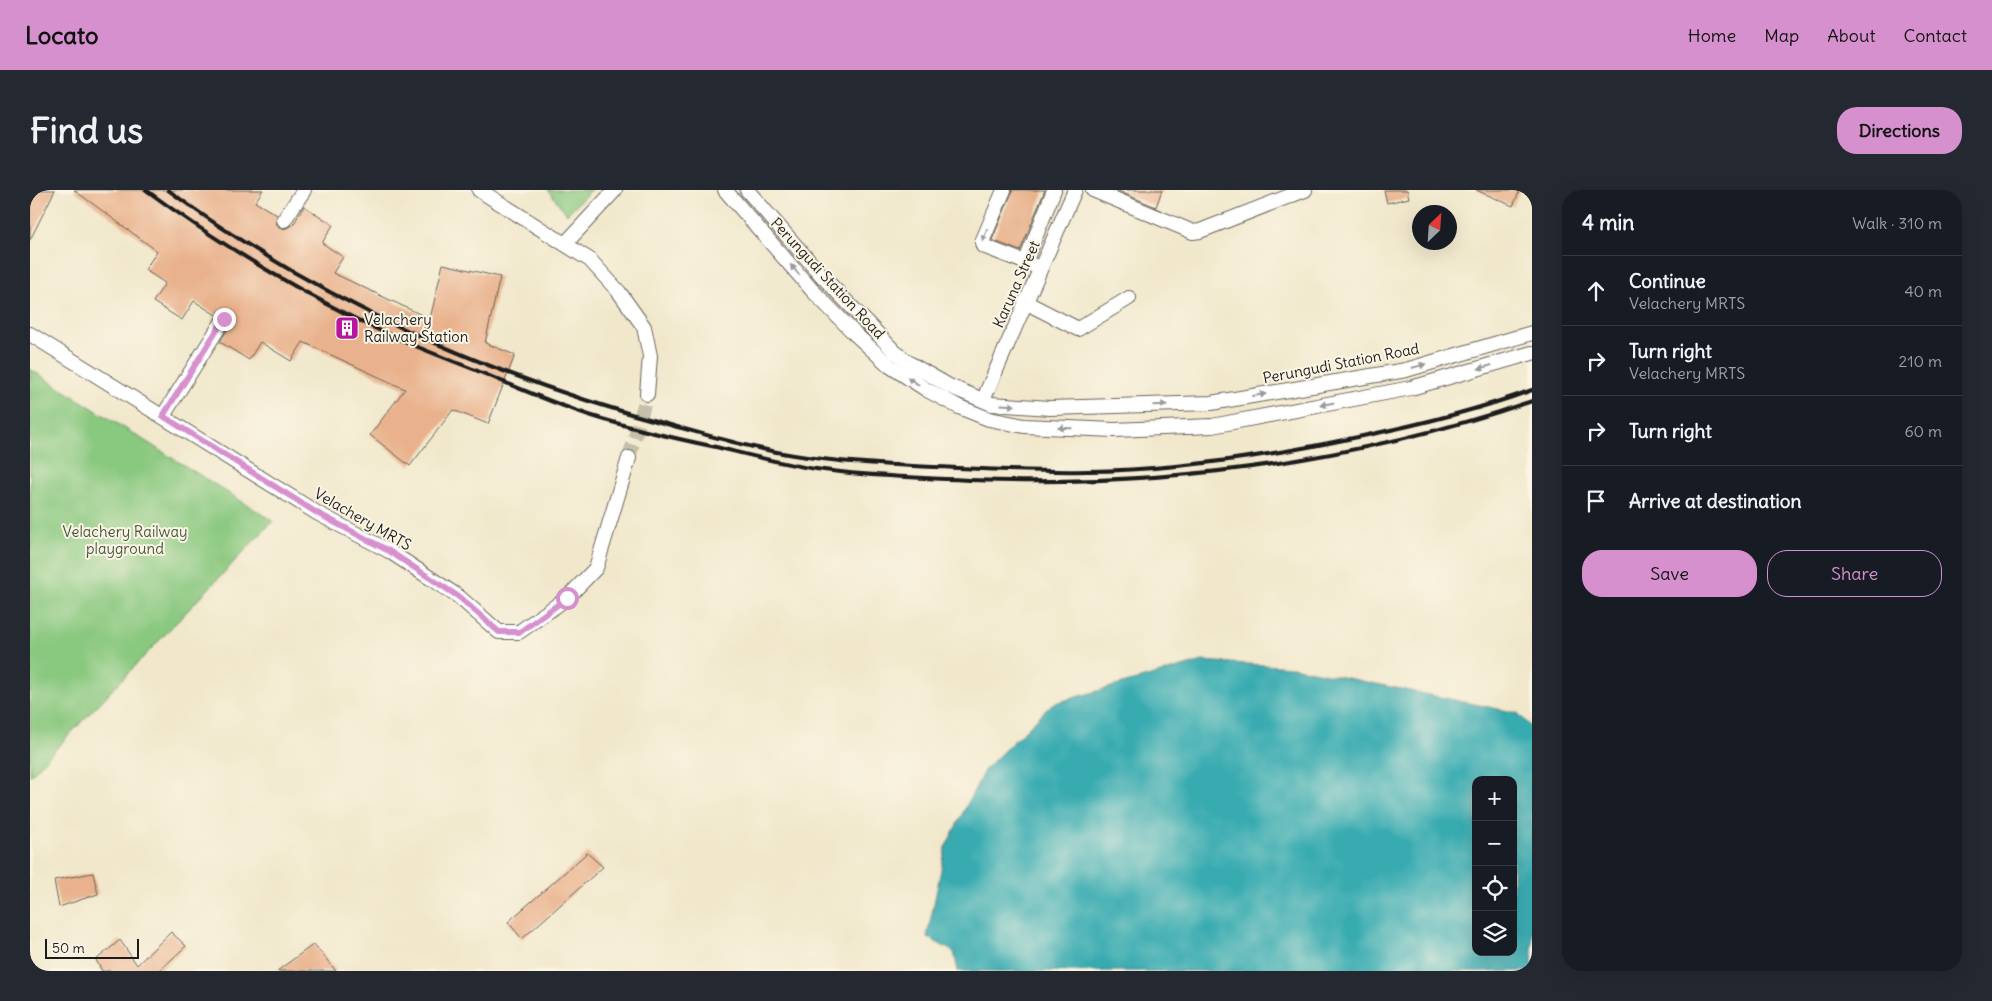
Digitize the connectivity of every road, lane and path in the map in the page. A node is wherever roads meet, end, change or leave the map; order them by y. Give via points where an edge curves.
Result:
1 (304, 190) edge
2 (478, 190) edge
3 (616, 190) edge
4 (725, 190) edge
5 (747, 190) edge
6 (1004, 190) edge
7 (1054, 190) edge
8 (1093, 190) edge
9 (1306, 190) edge
10 (1071, 191) edge
11 (1049, 205) junction
12 (1066, 212) junction
13 (284, 220) dead end
14 (1035, 238) junction
15 (565, 244) junction
16 (1051, 245) junction
17 (1025, 263) junction
18 (1040, 268) junction
19 (1128, 298) dead end
20 (1025, 302) junction
21 (224, 319) dead end
22 (1532, 333) edge
23 (30, 334) edge
24 (1532, 353) edge
25 (987, 391) dead end
26 (648, 394) tunnel mouth
27 (163, 416) junction
28 (629, 458) tunnel mouth

1 - 13 street
2 - 15 street
3 - 15 street
24 -> 4 street, Perungudi Station Road via 1403,390 1212,426 1114,430 1024,426 989,419 926,390 890,366 812,290
5 -> 22 street, Perungudi Station Road via 823,277 895,352 949,386 992,404 1050,408 1211,403 1397,372
6 -> 17 street via 983,246
7 - 11 street
8 - 9 street via 1189,231 1200,231
10 - 12 street, Karuna Street
11 - 12 street
11 - 14 street
12 - 16 street, Karuna Street
14 - 16 street
14 - 17 street
15 - 26 street via 590,260 644,327 650,356
16 - 18 street, Karuna Street
17 - 18 street
18 - 20 street, Karuna Street
19 - 20 street via 1078,329
20 - 25 street, Karuna Street
21 - 27 street
23 - 27 street, Velachery MRTS
27 - 28 street, Velachery MRTS via 317,513 389,551 459,597 499,632 520,632 567,598 596,568

